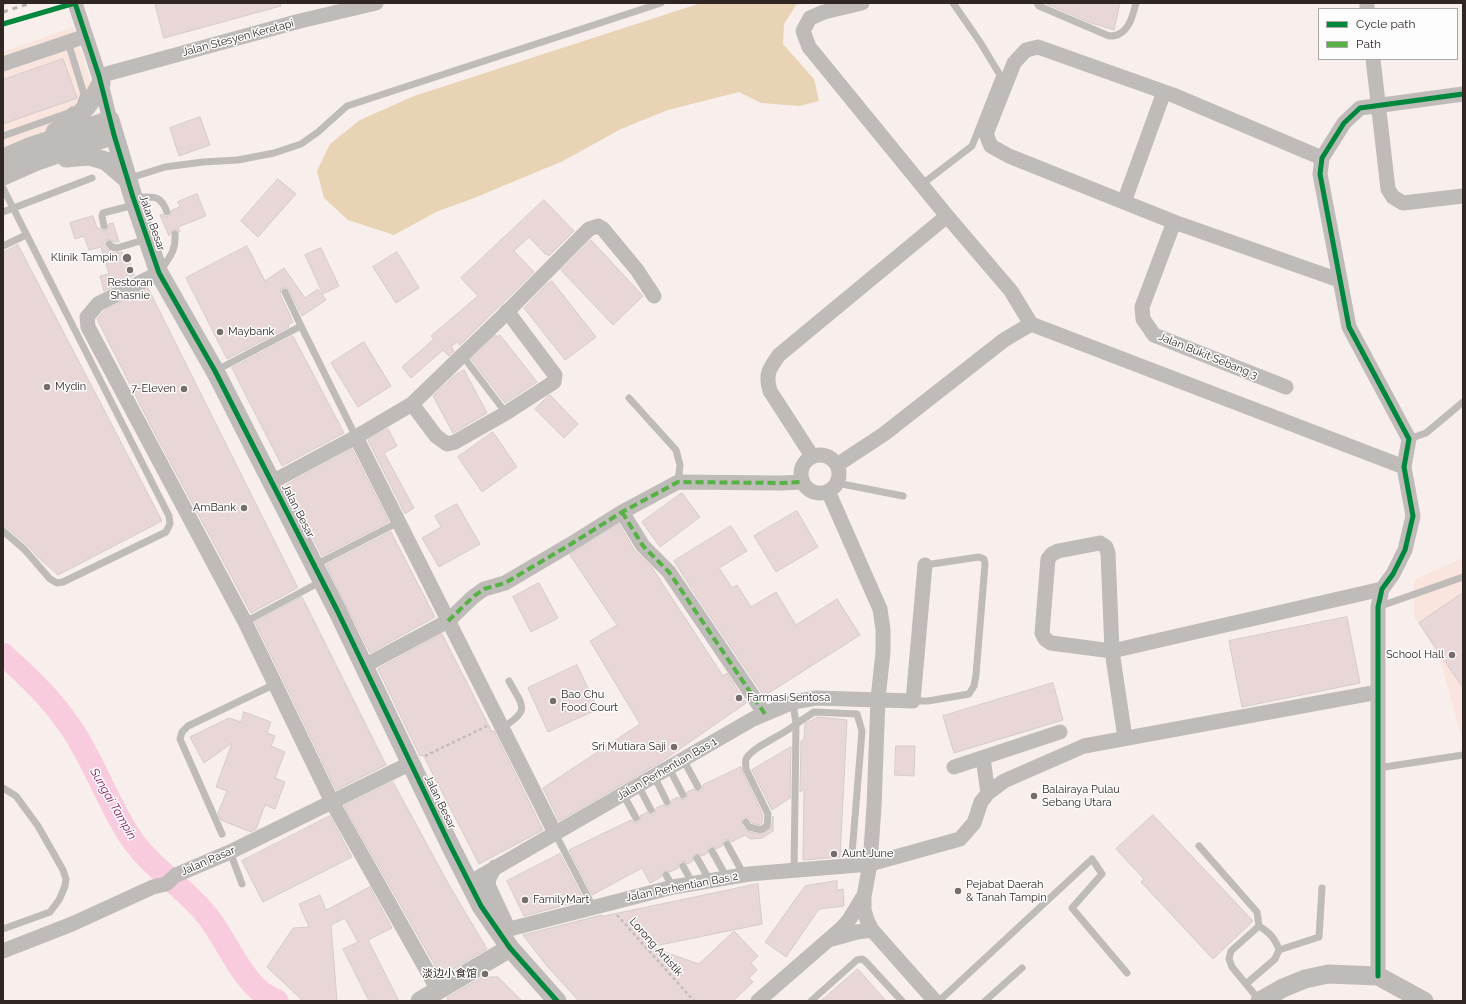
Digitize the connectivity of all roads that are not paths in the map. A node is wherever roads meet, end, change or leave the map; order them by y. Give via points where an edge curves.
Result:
1 (75, 3) edge
2 (376, 3) edge
3 (661, 3) edge
4 (862, 3) edge
5 (953, 3) edge
6 (1037, 3) edge
7 (1136, 3) edge
8 (86, 36) junction
9 (68, 42) junction
10 (1373, 60) edge
11 (3, 64) edge
12 (100, 80) junction
13 (1164, 92) junction
14 (1463, 94) edge
15 (1378, 105) junction
16 (112, 127) junction
17 (3, 136) edge
18 (33, 154) junction
19 (3, 158) edge
20 (1322, 158) junction
21 (3, 176) edge
22 (92, 178) dead end
23 (921, 185) junction
24 (3, 188) edge
25 (132, 193) junction
26 (1463, 196) edge
27 (1124, 202) junction
28 (12, 208) junction
29 (3, 212) edge
30 (167, 212) dead end
31 (947, 216) junction
32 (1174, 222) junction
33 (104, 226) dead end
34 (175, 234) dead end
35 (26, 235) junction
36 (147, 239) junction
37 (109, 244) dead end
38 (3, 246) edge
39 (159, 272) junction
40 (1339, 280) junction
41 (285, 292) dead end
42 (654, 296) dead end
43 (507, 311) junction
44 (1031, 324) junction
45 (301, 326) junction
46 (462, 355) junction
47 (215, 371) junction
48 (1286, 387) dead end
49 (629, 398) dead end
50 (1463, 402) edge
51 (412, 404) junction
52 (506, 413) junction
53 (356, 437) junction
54 (1409, 439) junction
55 (812, 456) junction
56 (838, 465) junction
57 (1404, 467) junction
58 (272, 482) junction
59 (678, 482) junction
60 (802, 482) junction
61 (832, 487) junction
62 (903, 496) dead end
63 (622, 512) junction
64 (399, 522) junction
65 (3, 531) edge
66 (925, 565) joint
67 (318, 573) junction
68 (1463, 577) edge
69 (1382, 589) junction
70 (1378, 607) junction
71 (448, 621) junction
72 (245, 622) junction
73 (1112, 651) junction
74 (364, 666) junction
75 (508, 681) dead end
76 (275, 684) junction
77 (1378, 692) junction
78 (878, 699) junction
79 (913, 701) junction
80 (794, 702) junction
81 (765, 714) junction
82 (796, 724) junction
83 (500, 725) junction
84 (1060, 732) dead end
85 (1125, 738) junction
86 (1463, 756) edge
87 (983, 758) junction
88 (683, 759) junction
89 (411, 763) junction
90 (954, 767) dead end
91 (669, 768) junction
92 (1378, 768) junction
93 (654, 776) junction
94 (638, 785) junction
95 (698, 787) dead end
96 (3, 788) edge
97 (988, 793) junction
98 (623, 794) junction
99 (683, 795) dead end
100 (332, 802) junction
101 (667, 802) dead end
102 (651, 810) dead end
103 (636, 818) dead end
104 (746, 822) dead end
105 (555, 833) junction
106 (222, 834) dead end
107 (727, 844) dead end
108 (1199, 846) dead end
109 (712, 851) dead end
110 (230, 852) junction
111 (697, 858) dead end
112 (870, 864) junction
113 (683, 866) dead end
114 (851, 866) junction
115 (495, 867) junction
116 (794, 871) junction
117 (744, 875) junction
118 (727, 878) junction
119 (710, 881) junction
120 (469, 883) junction
121 (242, 884) dead end
122 (693, 884) junction
123 (1322, 888) dead end
124 (864, 896) junction
125 (600, 905) junction
126 (1259, 926) junction
127 (3, 929) edge
128 (872, 930) junction
129 (504, 931) junction
130 (825, 942) junction
131 (510, 948) junction
132 (1279, 950) junction
133 (3, 951) edge
134 (1022, 968) dead end
135 (1127, 972) dead end
136 (1378, 976) junction
137 (1246, 984) junction
138 (427, 998) edge
139 (557, 1001) edge
140 (758, 1001) edge
141 (811, 1001) edge
142 (902, 1001) edge
143 (935, 1001) edge
144 (939, 1001) edge
145 (985, 1001) edge
146 (1260, 1001) edge
147 (1424, 1001) edge

1 - 8 street, Jalan Besar
2 - 12 street, Jalan Stesyen Keretapi via 300,22
3 - 25 lane via 347,106 301,144 281,151 238,160 166,167
4 - 23 street via 810,18 803,31 809,47
5 - 23 lane via 1000,75 972,146
6 - 7 lane via 1109,36 1118,34 1127,27
8 - 9 street
8 - 12 street, Jalan Besar
9 - 11 street
9 - 17 lane via 84,94 80,105 68,113
10 - 15 street
12 - 16 street, Jalan Besar
12 - 18 street via 94,98 82,112
13 - 20 street
13 - 27 street
13 - 27 street via 1038,47 1026,50 1014,63 986,134 991,146 1008,156
14 - 15 street
15 - 20 street via 1360,108 1344,123
15 - 26 street via 1388,189 1393,197 1404,203
16 - 18 street
16 - 25 street, Jalan Besar
18 - 19 street
18 - 21 street
18 - 25 street via 89,156 106,161
20 - 40 street via 1320,174
22 - 28 lane
23 - 31 street
24 - 28 lane
25 - 30 lane via 158,198
25 - 33 lane via 103,213
25 - 36 street, Jalan Besar
27 - 32 street
28 - 29 lane
28 - 35 lane
31 - 44 street via 1011,291
31 - 55 street via 779,355 768,371 770,392
32 - 40 street
32 - 48 street, Jalan Bukit Sebang 3 via 1142,307 1142,319 1154,335
34 - 39 lane via 176,244
35 - 38 lane
35 - 65 lane via 170,524 166,532 57,583
36 - 37 lane via 117,248
36 - 39 street, Jalan Besar
39 - 47 street, Jalan Besar
39 - 72 street via 98,304 88,317 88,327
40 - 54 street via 1349,327
41 - 45 lane
42 - 43 street via 637,270 598,226 589,229
43 - 46 street
43 - 52 street via 555,378 554,382
44 - 56 street via 1004,340 884,434
44 - 57 street
45 - 47 lane
45 - 53 lane
46 - 51 street
46 - 52 lane
47 - 58 street, Jalan Besar
49 - 59 lane via 676,450 680,465
50 - 54 lane via 1426,433
51 - 52 street via 436,436 447,444
51 - 53 street
53 - 58 street
53 - 64 street
54 - 57 street
55 - 56 street via 824,455
55 - 60 street via 803,464 800,476
56 - 61 street via 839,477
57 - 69 street via 1413,516 1405,550
58 - 67 street, Jalan Besar
59 - 60 street
59 - 63 street
60 - 61 street via 805,487 816,493
61 - 62 lane
61 - 78 street via 880,608 884,652
63 - 71 street via 505,583 484,589 473,596
63 - 81 street via 643,546 669,572
64 - 67 lane
64 - 71 street
66 - 79 street
66 - 79 lane via 979,557 984,560 976,676 969,694
67 - 72 lane
67 - 74 street, Jalan Besar
68 - 70 lane
69 - 70 street
69 - 73 street
70 - 77 street
71 - 74 street
71 - 83 street
72 - 76 street
73 - 73 street via 1106,547 1100,543 1058,550 1048,559 1042,632 1045,639 1051,643
73 - 85 street
74 - 89 street, Jalan Besar
75 - 83 lane via 522,706 522,711 516,719
76 - 100 street
76 - 106 lane via 188,726 182,732 180,739
77 - 85 street
77 - 92 street
78 - 79 street, Jalan Perhentian Bas 1
78 - 80 street, Jalan Perhentian Bas 1 via 816,698
78 - 112 street
80 - 81 street, Jalan Perhentian Bas 1
80 - 82 lane
81 - 88 street, Jalan Perhentian Bas 1
82 - 104 lane via 752,752 746,760 746,769 768,814 767,826 761,830 749,827
82 - 114 lane via 814,712 857,714 862,731
82 - 116 lane
83 - 105 street
84 - 87 street
85 - 97 street via 1084,746 1004,781
86 - 92 lane
87 - 90 street
87 - 97 street
88 - 91 street, Jalan Perhentian Bas 1
88 - 95 lane
89 - 100 street, Jalan Pasar
89 - 120 street, Jalan Besar
91 - 93 street, Jalan Perhentian Bas 1
91 - 99 lane
92 - 136 street
93 - 94 street, Jalan Perhentian Bas 1
93 - 101 lane
94 - 98 street, Jalan Perhentian Bas 1
94 - 102 lane
96 - 127 lane via 16,796 38,826 66,879 62,893 50,912
97 - 112 street, Jalan Perhentian Bas 2 via 981,802 974,823 960,839
98 - 103 lane
98 - 105 street, Jalan Perhentian Bas 1
100 - 110 street, Jalan Pasar
100 - 138 street
105 - 115 street, Jalan Perhentian Bas 1
105 - 125 lane
107 - 117 lane
108 - 126 lane via 1258,912
109 - 118 lane
110 - 121 lane
110 - 133 street, Jalan Pasar via 72,924
111 - 119 lane
112 - 114 street, Jalan Perhentian Bas 2
112 - 124 street
113 - 122 lane
114 - 116 street, Jalan Perhentian Bas 2
115 - 120 street, Jalan Perhentian Bas 1
115 - 129 street via 488,885
116 - 117 street, Jalan Perhentian Bas 2
117 - 118 street, Jalan Perhentian Bas 2
118 - 119 street, Jalan Perhentian Bas 2
119 - 122 street, Jalan Perhentian Bas 2
120 - 129 street, Jalan Besar via 481,906
122 - 125 street, Jalan Perhentian Bas 2 via 670,881
123 - 132 lane via 1319,937
124 - 128 street via 866,920
124 - 130 street via 849,920
125 - 129 street, Jalan Perhentian Bas 2
126 - 132 lane via 1276,940
126 - 137 lane via 1231,951 1229,959 1232,967
128 - 130 street
128 - 143 street
129 - 131 street, Jalan Besar
130 - 140 street
131 - 138 street
131 - 139 street, Jalan Besar
132 - 137 lane via 1274,959
134 - 145 lane
135 - 144 lane via 1072,908 1102,874 1092,859
136 - 146 street via 1328,974 1305,979
136 - 147 street
137 - 146 lane
141 - 142 lane via 857,960 862,959

